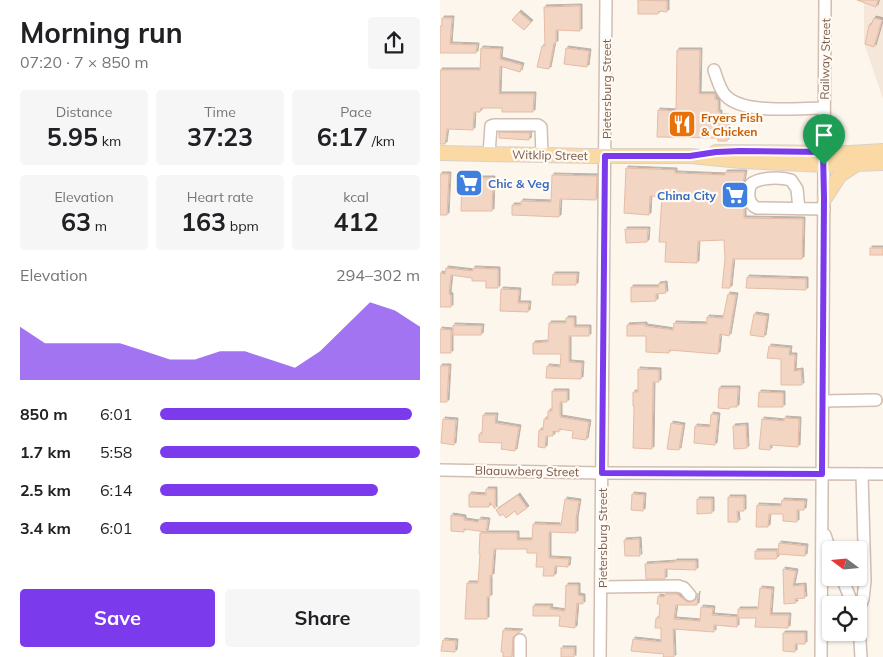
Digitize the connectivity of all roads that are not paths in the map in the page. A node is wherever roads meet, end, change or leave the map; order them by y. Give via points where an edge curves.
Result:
1 (606, 0) edge
2 (825, 0) edge
3 (714, 70) dead end
4 (824, 108) junction
5 (883, 151) edge
6 (440, 153) edge
7 (489, 154) junction
8 (542, 155) junction
9 (605, 156) junction
10 (824, 159) junction
11 (883, 163) edge
12 (855, 165) junction
13 (824, 204) junction
14 (799, 209) junction
15 (876, 400) dead end
16 (823, 401) junction
17 (440, 470) edge
18 (602, 473) junction
19 (822, 474) junction
20 (862, 474) junction
21 (883, 474) edge
22 (822, 523) junction
23 (827, 541) edge
24 (602, 587) junction
25 (690, 595) dead end
26 (863, 596) edge
27 (520, 640) dead end
28 (860, 641) edge
29 (520, 657) edge
30 (600, 657) edge
31 (821, 657) edge
32 (861, 657) edge

1 - 9 street, Pietersburg Street
2 - 4 street, Railway Street
3 - 4 street via 726,96 740,104 755,108
4 - 10 street, Railway Street
5 - 10 main road
6 - 7 main road, Witklip Street
7 - 8 main road, Witklip Street
7 - 8 street via 491,126 538,125 541,127
8 - 9 main road, Witklip Street
9 - 10 main road, Witklip Street via 690,156 740,151
9 - 18 street, Pietersburg Street
10 - 12 main road
10 - 13 street, Railway Street
11 - 12 main road
12 - 13 main road via 840,175
13 - 14 street
13 - 16 street, Railway Street
14 - 14 street via 755,208 750,201 751,184 757,180 791,180 797,188
15 - 16 street
16 - 19 street, Railway Street
17 - 18 street, Blaauwberg Street
18 - 19 street, Blaauwberg Street
18 - 24 street, Pietersburg Street
19 - 20 street, Blaauwberg Street
19 - 22 street, Railway Street
20 - 21 street, Blaauwberg Street
20 - 26 street
22 - 23 street
22 - 31 street, Railway Street
24 - 25 street via 678,586
24 - 30 street, Pietersburg Street
27 - 29 street
28 - 32 street

